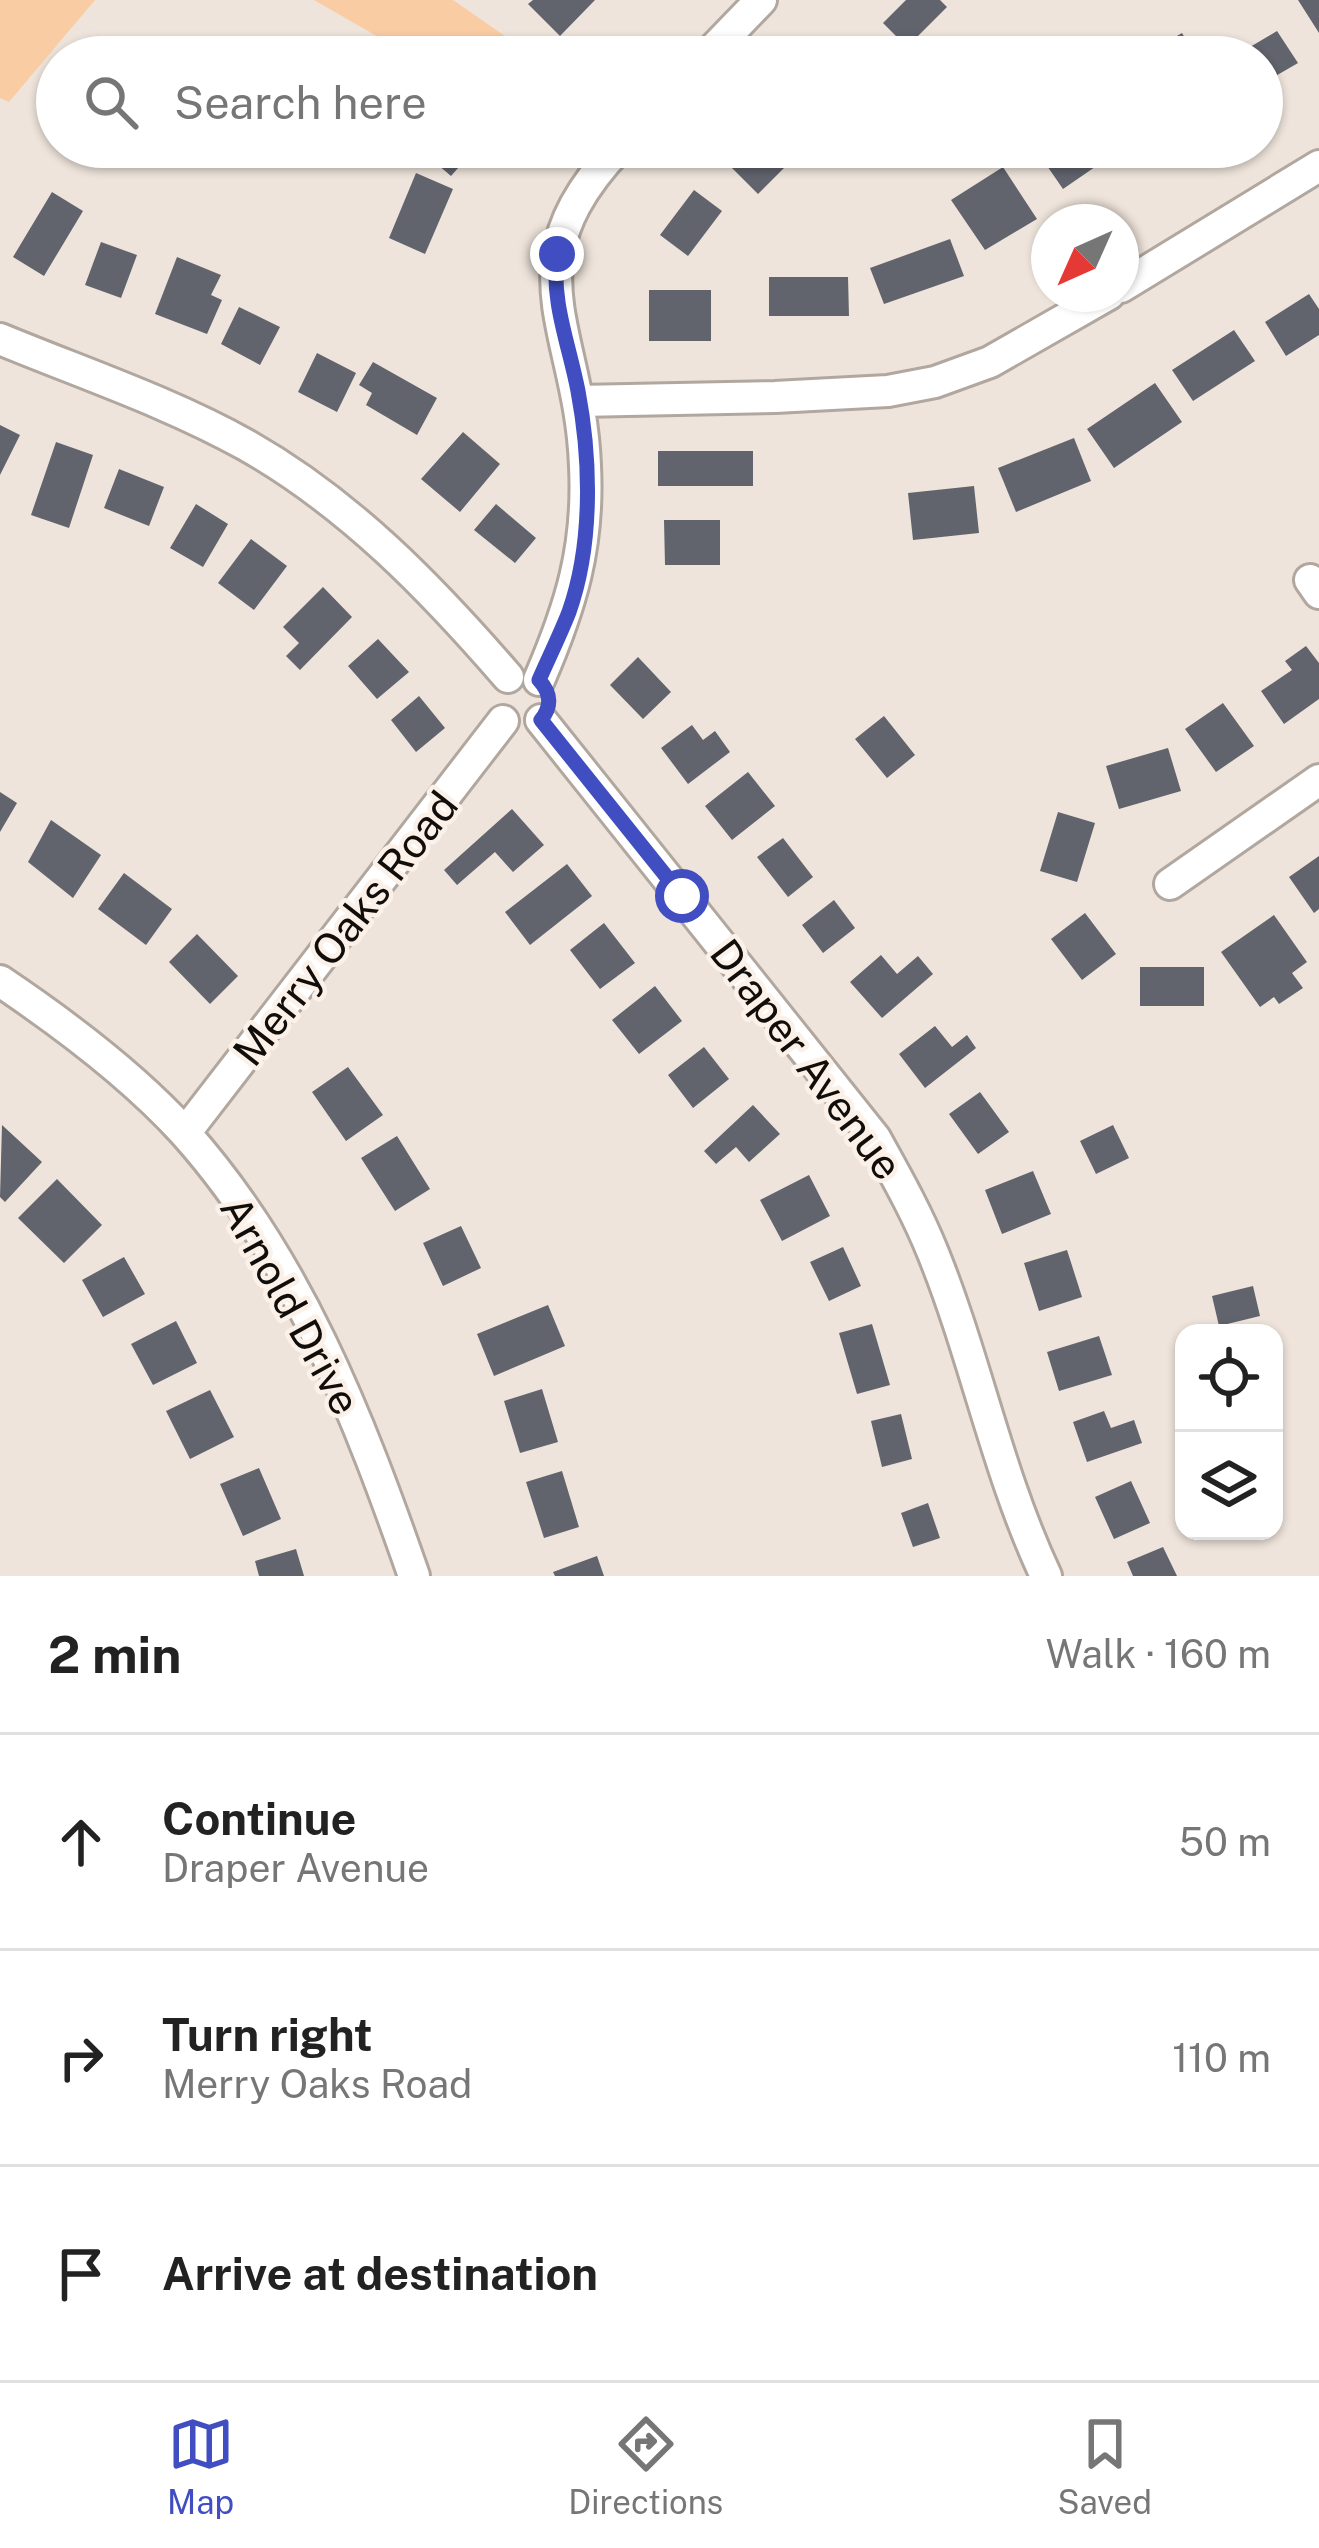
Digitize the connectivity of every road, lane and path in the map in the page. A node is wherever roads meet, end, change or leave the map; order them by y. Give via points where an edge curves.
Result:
1 (761, 0) edge
2 (726, 36) edge
3 (1319, 166) edge
4 (600, 168) edge
5 (1139, 276) edge
6 (1078, 312) edge
7 (0, 339) edge
8 (579, 401) junction
9 (508, 677) junction
10 (539, 680) junction
11 (541, 720) junction
12 (503, 721) junction
13 (1319, 780) edge
14 (1170, 884) dead end
15 (0, 982) edge
16 (185, 1133) junction
17 (414, 1576) edge
18 (1046, 1576) edge

1 - 2 street
3 - 5 street
4 - 8 street via 571,207 554,276
6 - 8 street via 990,362 888,391
7 - 9 street via 174,410 292,473 389,549
8 - 10 street via 586,497 580,565
9 - 10 street
9 - 12 street via 494,698
10 - 11 street via 549,695
11 - 12 street via 518,728
11 - 18 street, Draper Avenue via 875,1138 935,1257
12 - 16 street, Merry Oaks Road
13 - 14 street
15 - 16 street, Arnold Drive
16 - 17 street, Arnold Drive via 275,1256 332,1362

